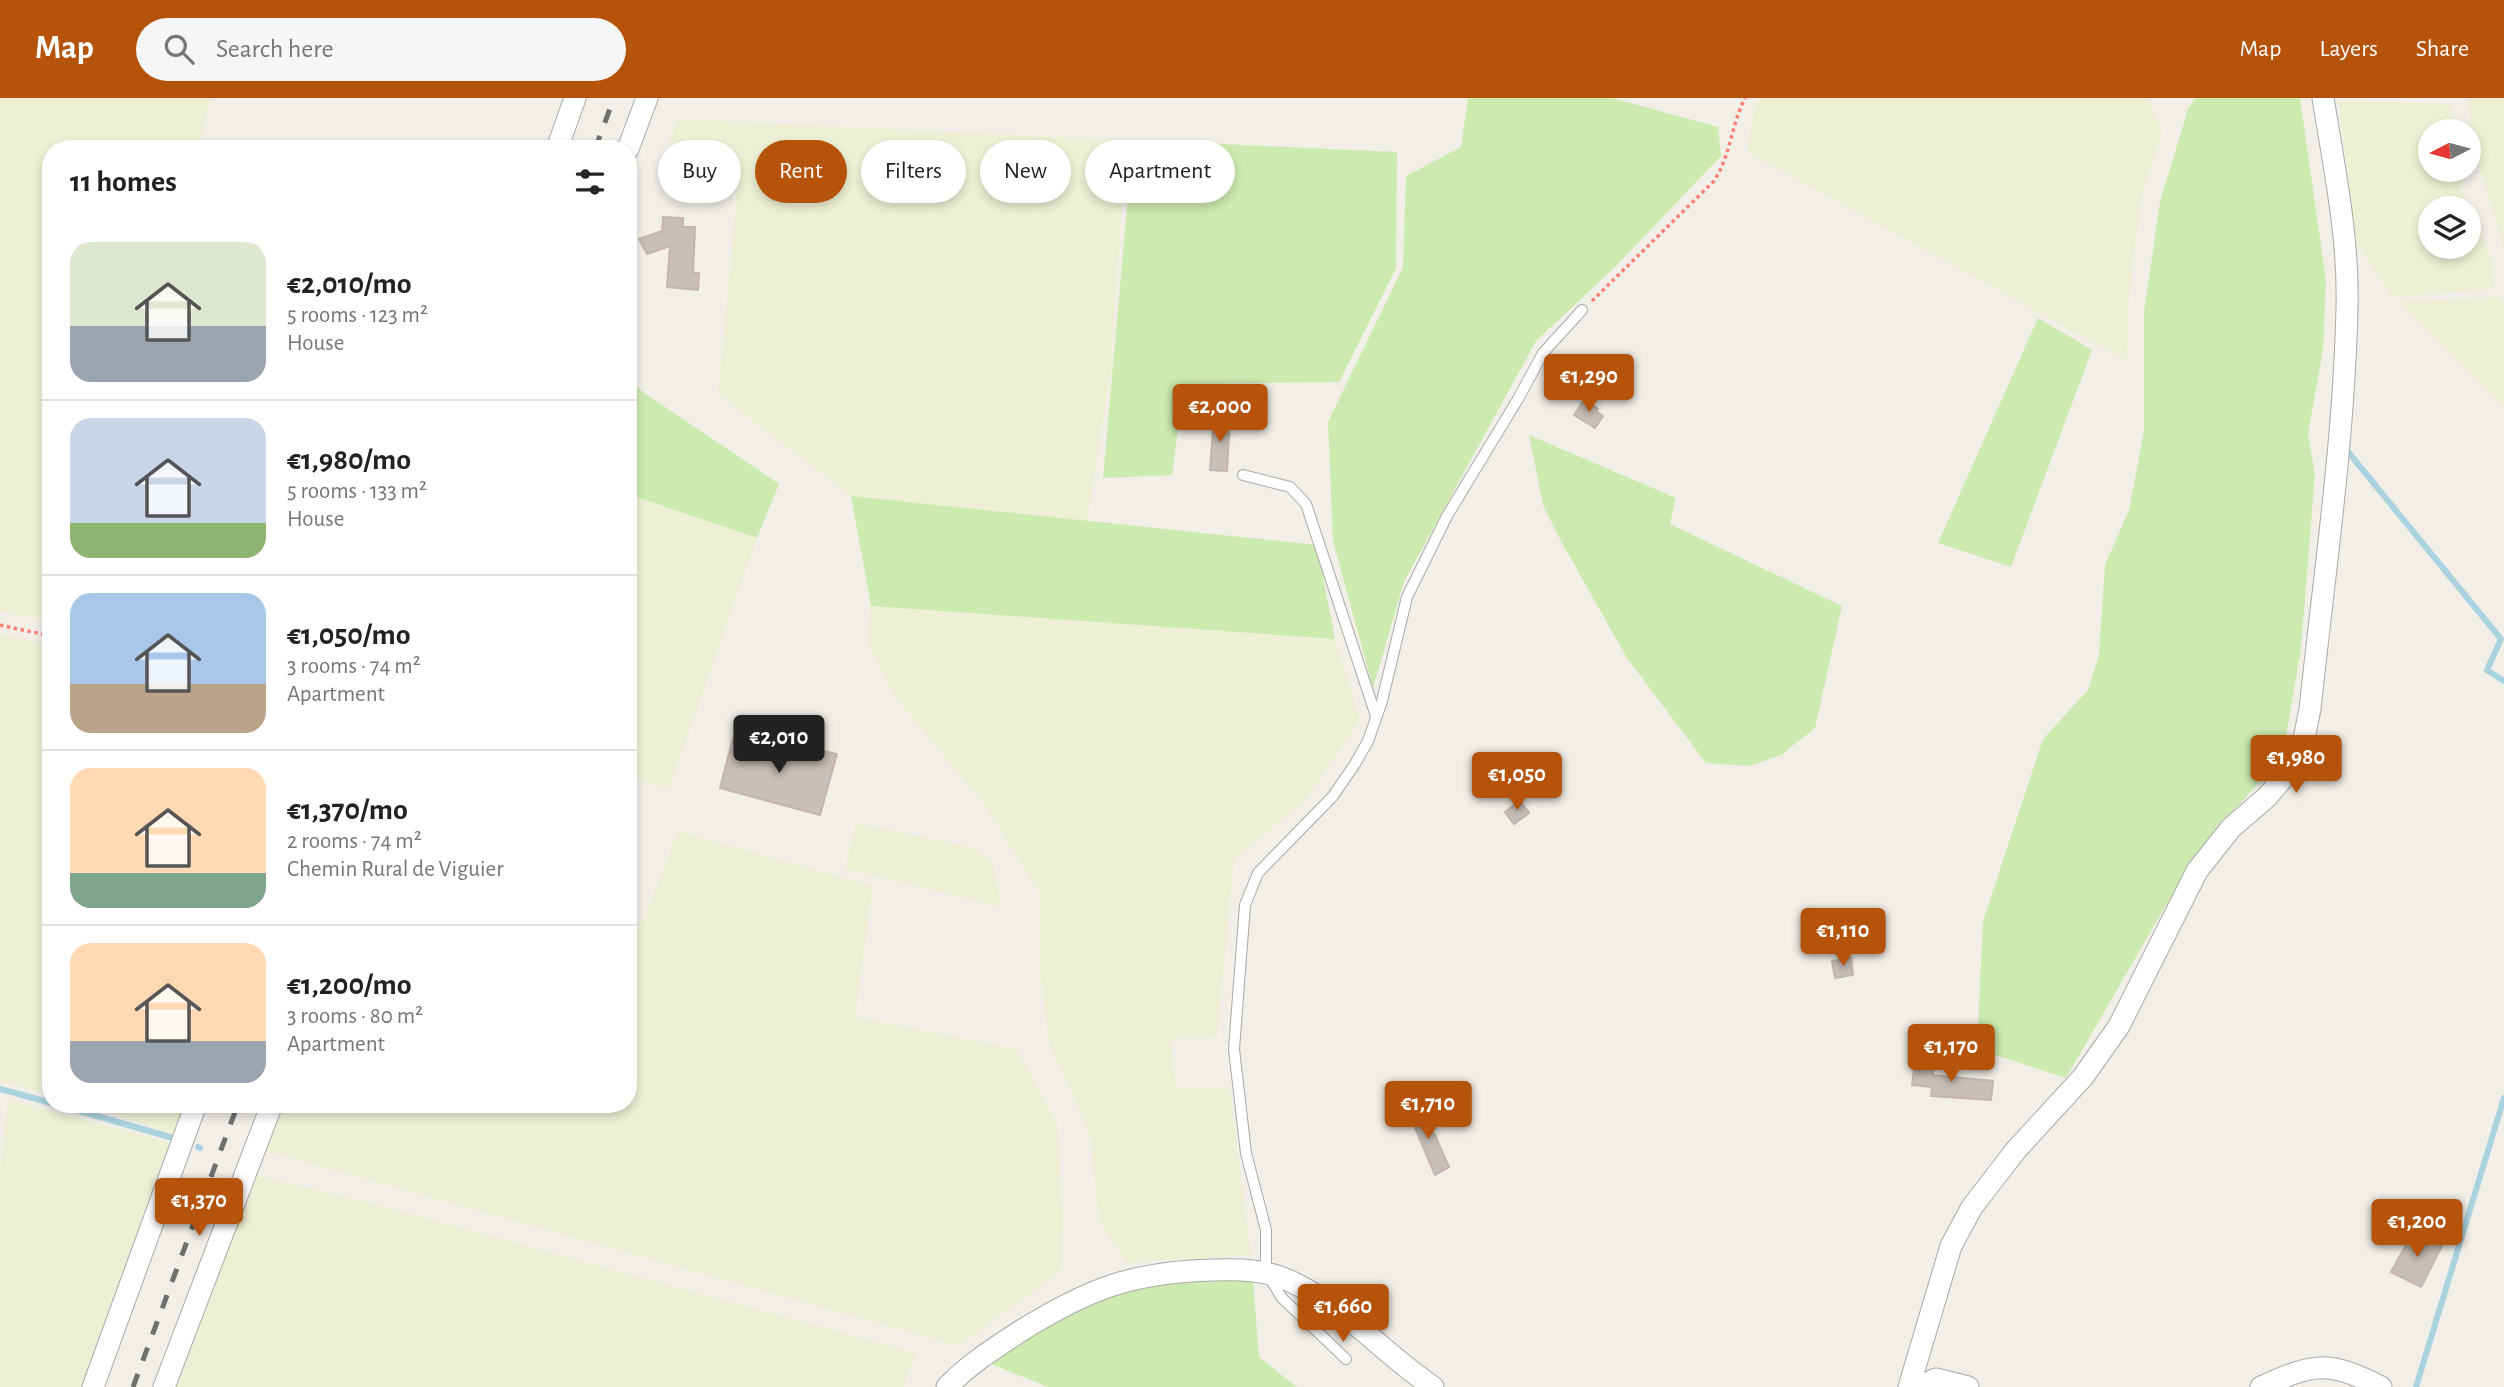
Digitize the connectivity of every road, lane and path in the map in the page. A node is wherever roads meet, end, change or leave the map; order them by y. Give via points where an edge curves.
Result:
1 (575, 98) edge
2 (647, 98) edge
3 (1745, 98) edge
4 (2323, 98) edge
5 (559, 140) edge
6 (631, 140) edge
7 (1583, 310) joint
8 (1243, 475) dead end
9 (0, 625) edge
10 (42, 634) edge
11 (1376, 716) junction
12 (193, 1113) edge
13 (269, 1113) edge
14 (1266, 1272) junction
15 (1346, 1359) dead end
16 (93, 1387) edge
17 (164, 1387) edge
18 (947, 1387) edge
19 (1433, 1387) edge
20 (1909, 1387) edge
21 (1919, 1387) edge
22 (1968, 1387) edge
23 (2261, 1387) edge
24 (2381, 1387) edge

1 - 5 street
2 - 6 street
3 - 7 path via 1731,130 1724,165 1714,181
4 - 20 street via 2342,221 2347,307 2338,442 2303,744 2292,767 2231,828 2197,871 2119,1026 2083,1077 2016,1150 1972,1207 1951,1247
7 - 11 lane via 1543,353 1447,516 1407,597
8 - 11 lane via 1290,487 1306,504
9 - 10 path
11 - 14 lane via 1368,741 1333,796 1258,873 1245,905 1234,1049 1246,1153 1266,1230
12 - 16 street
13 - 17 street
14 - 15 lane via 1282,1298
14 - 18 street via 1175,1271 1086,1293 983,1356
14 - 19 street via 1317,1296
21 - 22 street via 1936,1379
23 - 24 street via 2314,1367 2340,1368

